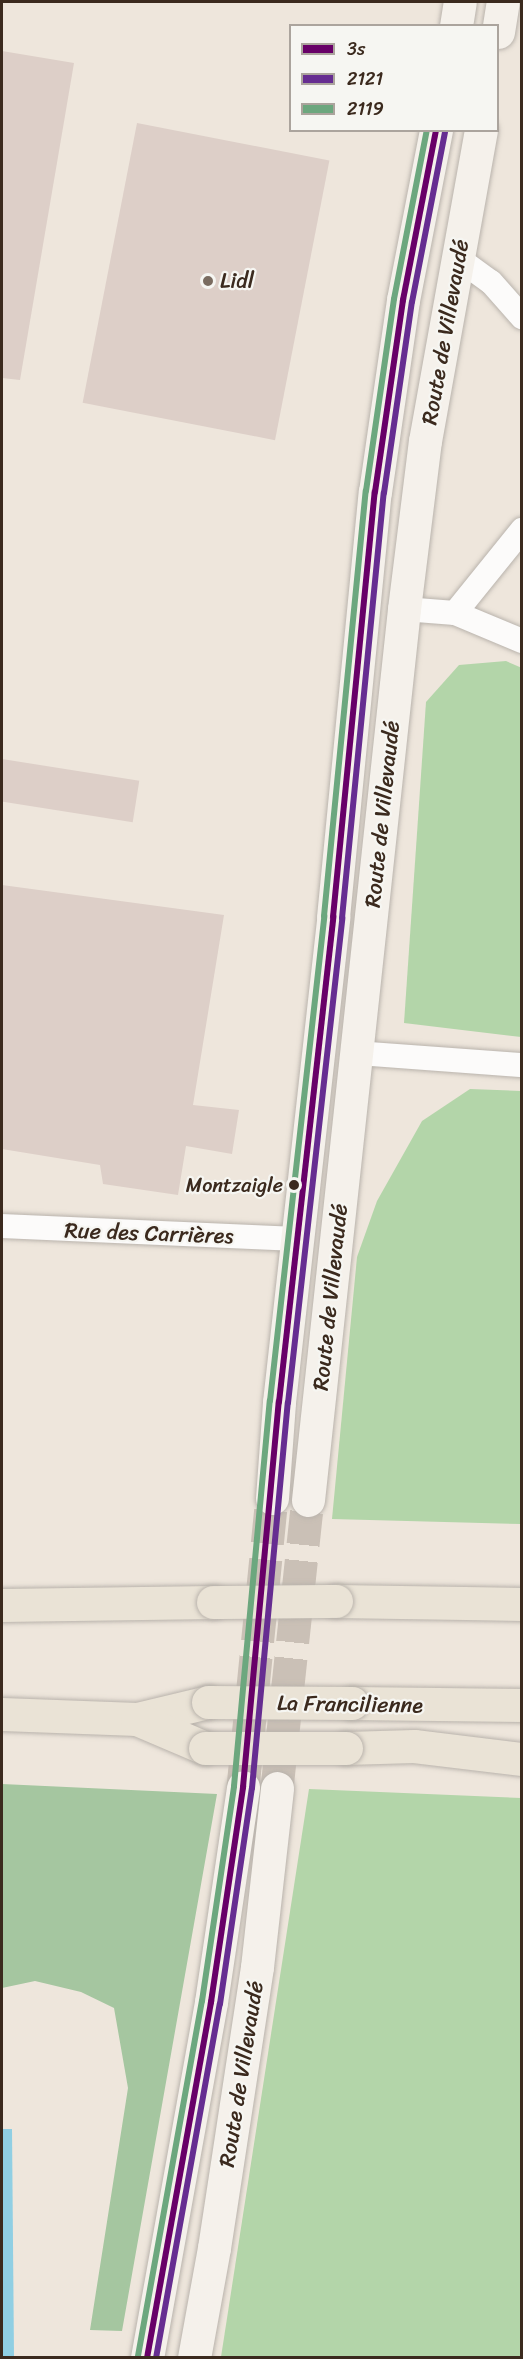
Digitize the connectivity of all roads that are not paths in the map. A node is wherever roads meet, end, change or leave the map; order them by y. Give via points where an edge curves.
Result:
1 (460, 2) edge
2 (503, 2) edge
3 (456, 24) edge
4 (499, 26) edge
5 (436, 132) edge
6 (481, 132) edge
7 (459, 259) junction
8 (522, 316) edge
9 (522, 530) edge
10 (404, 609) junction
11 (455, 613) junction
12 (522, 640) edge
13 (357, 1053) junction
14 (522, 1065) edge
15 (2, 1226) edge
16 (297, 1239) junction
17 (272, 1498) tunnel mouth
18 (308, 1500) tunnel mouth
19 (522, 1604) edge
20 (2, 1605) edge
21 (522, 1706) edge
22 (2, 1714) edge
23 (137, 1719) junction
24 (522, 1759) edge
25 (243, 1787) tunnel mouth
26 (277, 1788) tunnel mouth
27 (147, 2358) edge
28 (194, 2358) edge

1 - 3 main road
2 - 4 main road
5 - 16 main road, Route de Villevaudé via 403,300 375,492
6 - 7 main road, Route de Villevaudé
7 - 8 lane via 491,282
7 - 10 main road, Route de Villevaudé via 425,441
9 - 11 lane
10 - 11 lane
10 - 13 main road, Route de Villevaudé
11 - 12 lane
13 - 14 lane
13 - 18 main road, Route de Villevaudé
15 - 16 lane, Rue des Carrières
16 - 17 main road, Route de Villevaudé
19 - 20 highway, bridge via 336,1600
21 - 23 highway, La Francilienne, bridge via 208,1702
22 - 23 highway, La Francilienne
23 - 24 highway, bridge via 205,1748 414,1746
25 - 27 main road, Route de Villevaudé via 211,2002
26 - 28 main road, Route de Villevaudé via 257,1967

